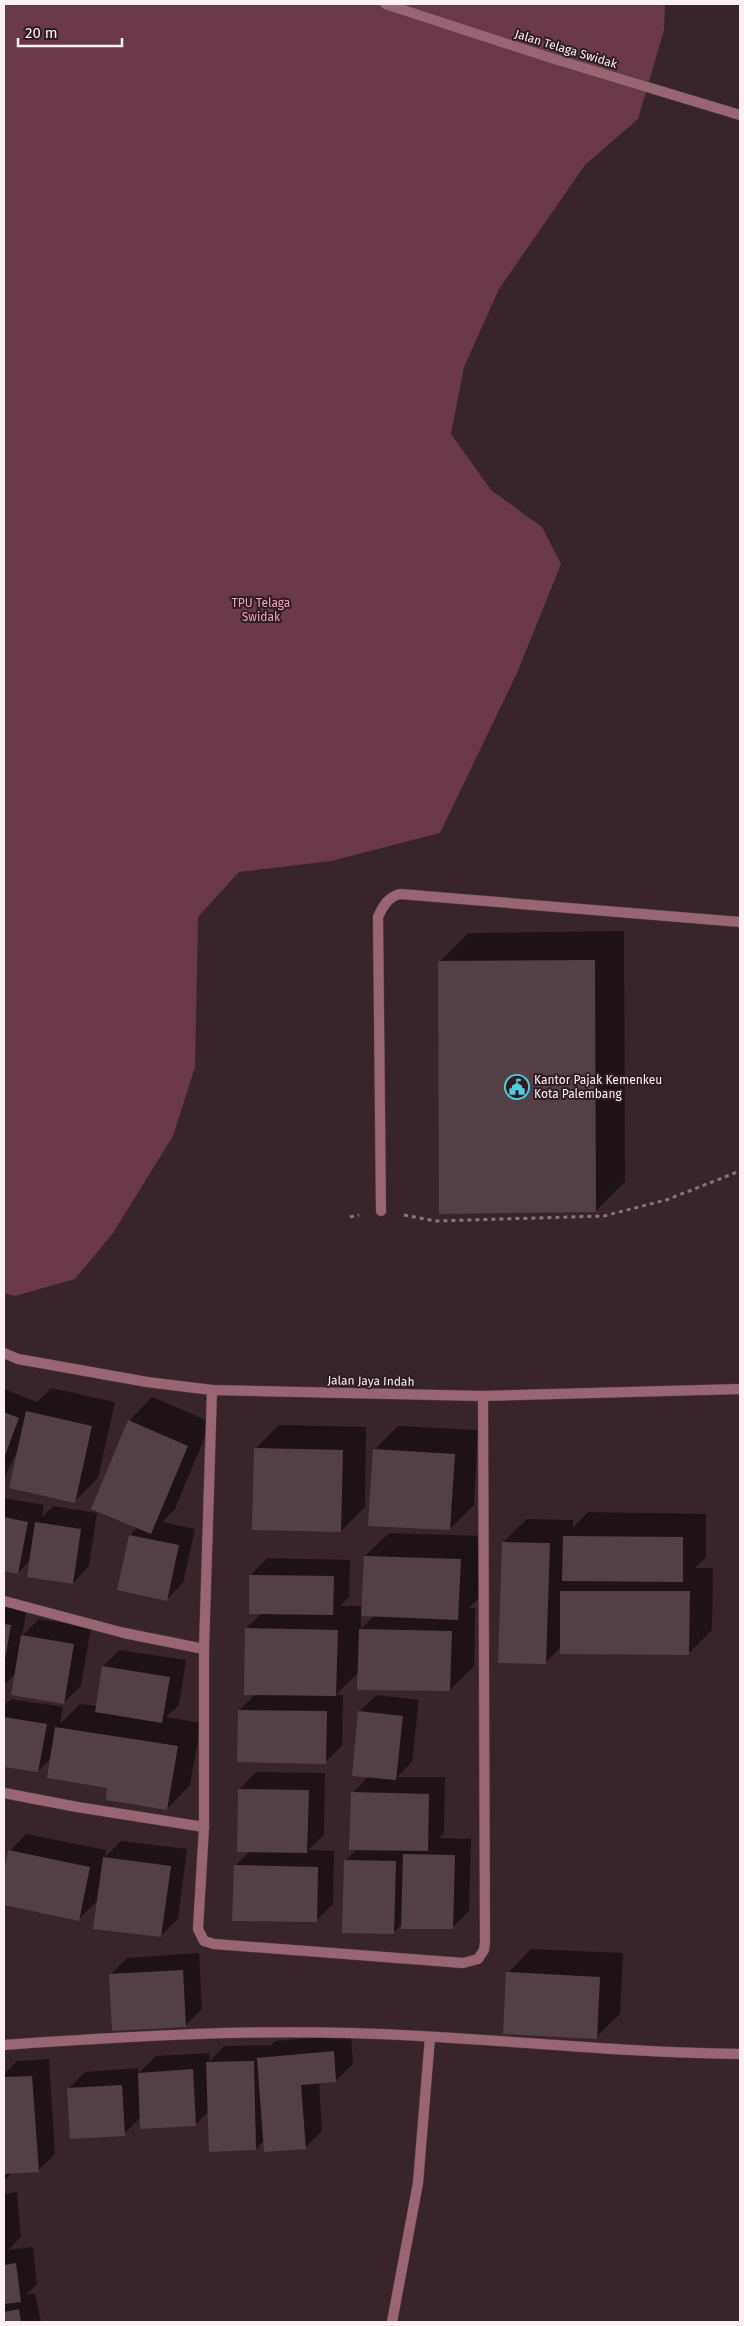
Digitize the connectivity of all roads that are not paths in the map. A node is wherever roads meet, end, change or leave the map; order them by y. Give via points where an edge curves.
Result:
1 (384, 4) edge
2 (740, 115) edge
3 (740, 922) edge
4 (381, 1211) road end
5 (4, 1353) edge
6 (740, 1389) edge
7 (212, 1390) junction
8 (483, 1396) junction
9 (4, 1600) edge
10 (204, 1649) junction
11 (4, 1793) edge
12 (204, 1827) junction
13 (430, 2037) junction
14 (4, 2046) edge
15 (740, 2054) edge
16 (392, 2322) edge

1 - 2 street, Jalan Telaga Swidak
3 - 4 street via 394,896 378,917
5 - 7 street, Jalan Jaya Indah via 18,1359 147,1382
6 - 8 street, Jalan Jaya Indah
7 - 8 street, Jalan Jaya Indah
7 - 10 street
8 - 12 street via 484,1950 478,1959 463,1963 204,1941 198,1929
9 - 10 street via 124,1633
10 - 12 street
11 - 12 street
13 - 14 street via 348,2033 155,2034
13 - 15 street via 666,2054
13 - 16 street via 418,2183

